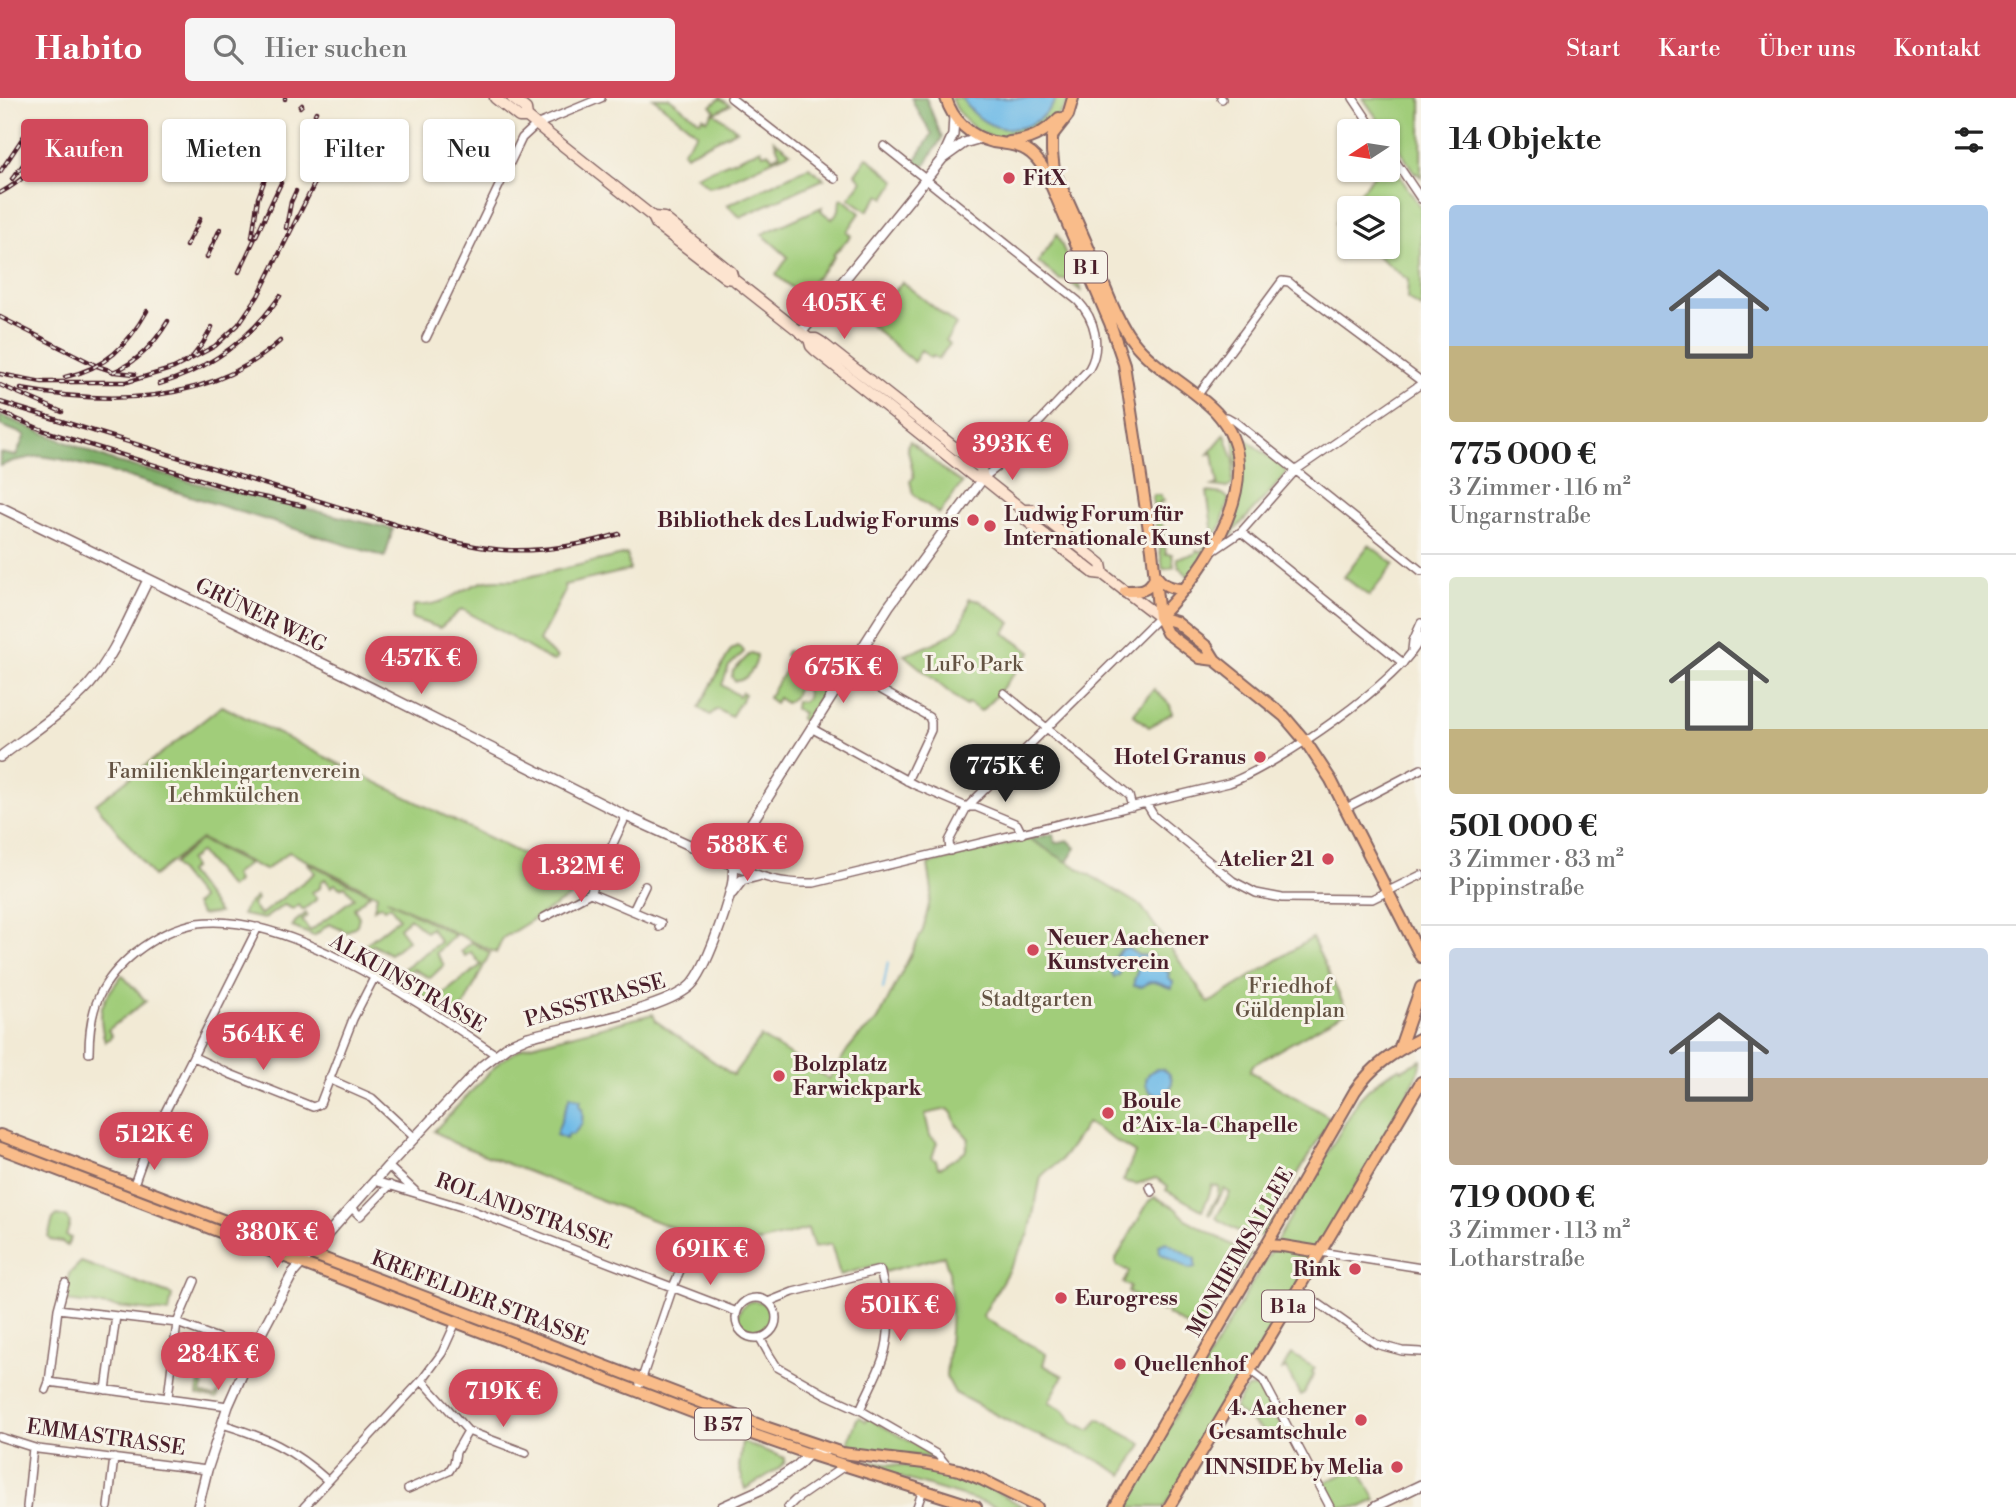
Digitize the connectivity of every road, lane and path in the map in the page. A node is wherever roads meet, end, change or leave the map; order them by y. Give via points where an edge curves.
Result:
1 (495, 98) edge
2 (512, 98) edge
3 (601, 98) edge
4 (730, 98) edge
5 (946, 98) edge
6 (1073, 98) edge
7 (1353, 98) edge
8 (1068, 110) junction
9 (954, 115) junction
10 (527, 117) junction
11 (1367, 119) edge
12 (536, 125) junction
13 (981, 138) junction
14 (999, 143) junction
15 (884, 146) dead end
16 (943, 158) junction
17 (1400, 168) edge
18 (835, 179) dead end
19 (926, 180) junction
20 (1421, 200) edge
21 (805, 336) junction
22 (426, 338) dead end
23 (1144, 354) junction
24 (1124, 365) junction
25 (1421, 383) edge
26 (1198, 396) junction
27 (1220, 417) junction
28 (1296, 470) junction
29 (983, 478) junction
30 (0, 508) edge
31 (1241, 532) junction
32 (1212, 551) junction
33 (1421, 571) edge
34 (1155, 575) junction
35 (148, 580) junction
36 (1185, 589) junction
37 (1125, 591) junction
38 (1159, 617) junction
39 (1421, 624) edge
40 (1421, 636) edge
41 (1412, 650) junction
42 (1403, 663) junction
43 (848, 671) junction
44 (1004, 692) dead end
45 (811, 728) junction
46 (1046, 728) junction
47 (1306, 742) junction
48 (0, 757) edge
49 (1421, 769) edge
50 (907, 781) junction
51 (1146, 803) junction
52 (967, 807) junction
53 (1132, 807) junction
54 (1346, 808) junction
55 (626, 816) junction
56 (1022, 834) junction
57 (950, 851) junction
58 (733, 865) junction
59 (1421, 875) edge
60 (758, 876) junction
61 (645, 886) dead end
62 (1388, 892) junction
63 (590, 893) junction
64 (728, 897) junction
65 (633, 911) junction
66 (543, 918) dead end
67 (659, 927) dead end
68 (258, 928) junction
69 (1421, 957) edge
70 (374, 978) junction
71 (1421, 987) edge
72 (1421, 1038) edge
73 (1399, 1050) junction
74 (89, 1053) dead end
75 (495, 1054) junction
76 (194, 1057) junction
77 (329, 1079) junction
78 (1421, 1082) edge
79 (0, 1135) edge
80 (415, 1138) junction
81 (0, 1148) edge
82 (388, 1166) junction
83 (375, 1181) junction
84 (390, 1185) junction
85 (134, 1187) junction
86 (415, 1192) junction
87 (351, 1207) junction
88 (695, 1236) dead end
89 (1266, 1245) junction
90 (1320, 1252) junction
91 (308, 1254) junction
92 (300, 1263) junction
93 (1421, 1268) edge
94 (195, 1281) dead end
95 (65, 1283) dead end
96 (673, 1287) junction
97 (1298, 1289) junction
98 (768, 1302) junction
99 (58, 1309) junction
100 (737, 1312) junction
101 (116, 1316) junction
102 (456, 1322) junction
103 (177, 1323) junction
104 (760, 1338) junction
105 (253, 1351) junction
106 (1421, 1352) edge
107 (1250, 1370) junction
108 (422, 1380) junction
109 (640, 1386) junction
110 (106, 1390) junction
111 (168, 1397) junction
112 (228, 1406) junction
113 (860, 1410) junction
114 (222, 1424) junction
115 (468, 1431) junction
116 (0, 1437) edge
117 (33, 1448) junction
118 (830, 1449) junction
119 (526, 1453) dead end
120 (809, 1454) junction
121 (114, 1458) junction
122 (846, 1465) junction
123 (948, 1468) junction
124 (206, 1470) junction
125 (327, 1480) junction
126 (1421, 1485) edge
127 (408, 1489) dead end
128 (923, 1490) junction
129 (27, 1507) edge
130 (108, 1507) edge
131 (198, 1507) edge
132 (304, 1507) edge
133 (722, 1507) edge
134 (788, 1507) edge
135 (917, 1507) edge
136 (976, 1507) edge
137 (1037, 1507) edge
138 (1115, 1507) edge
139 (1168, 1507) edge
140 (1330, 1507) edge
141 (1375, 1507) edge

1 - 10 main road via 519,117
2 - 10 main road via 526,109
3 - 12 street
4 - 18 street
5 - 9 main road, B 1
6 - 8 main road, B 1
7 - 11 street
8 - 14 main road via 1037,135
8 - 23 main road, B 1 via 1052,138 1054,171 1121,322
9 - 13 main road, B 1
9 - 16 street via 953,135
10 - 12 main road
12 - 21 main road via 653,217 664,218
12 - 22 street via 522,138
13 - 14 main road, B 1
13 - 16 street
14 - 24 main road, B 1 via 1024,148 1045,171
15 - 19 street
16 - 19 street
17 - 20 street
19 - 21 street
19 - 29 street via 1084,307 1094,327 1096,347 1082,379
21 - 29 main road via 811,346 970,474
23 - 24 main road
23 - 26 main road, B 1
24 - 34 main road, B 1
25 - 26 street via 1282,281
25 - 28 street
26 - 27 main road, B 1
27 - 28 street via 1234,421
27 - 32 main road, B 1 via 1233,445 1237,477 1227,520
28 - 31 street
28 - 33 street
29 - 37 main road via 1023,510 1026,520
29 - 43 street, PASSSTRASSE via 889,606
30 - 35 street, GRÜNER WEG
31 - 32 street
31 - 42 street
32 - 36 main road, B 1
34 - 36 main road via 1168,587
34 - 37 main road via 1152,585 1143,591
34 - 38 main road, B 1
35 - 48 street via 110,656 90,683 68,706
35 - 55 street, GRÜNER WEG
36 - 38 main road, B 1
37 - 38 main road
38 - 46 street
38 - 47 main road via 1176,622 1207,647 1216,660 1284,716
39 - 41 street
40 - 41 street
41 - 42 street
42 - 47 street
43 - 45 street, PASSSTRASSE
43 - 50 street via 932,722
44 - 46 street
45 - 50 street
45 - 58 street, PASSSTRASSE via 735,849
46 - 52 street
46 - 53 street via 1129,796
47 - 51 street via 1237,780
47 - 54 main road
49 - 54 street
50 - 52 street
51 - 53 street
51 - 62 street via 1154,817 1233,881 1256,893 1286,899 1372,899
52 - 56 street via 1017,824
52 - 57 street via 949,841
53 - 56 street
54 - 62 main road
55 - 58 street, GRÜNER WEG
55 - 63 street
56 - 57 street
57 - 60 street via 814,883 792,884
58 - 60 street
58 - 64 street, PASSSTRASSE
59 - 62 street
60 - 64 street via 742,880
61 - 65 street
62 - 69 main road
63 - 65 street
63 - 66 street
64 - 75 street, PASSSTRASSE via 704,967 681,993 644,1008 528,1037
65 - 67 street via 660,923
68 - 70 street, ALKUINSTRASSE via 310,946
68 - 74 street, ALKUINSTRASSE via 198,923 143,947 100,993 93,1008
68 - 76 street
70 - 75 street, ALKUINSTRASSE
70 - 77 street
71 - 73 main road
72 - 73 main road, MONHEIMSALLEE / B 1a
73 - 89 main road, MONHEIMSALLEE / B 1a via 1375,1067 1354,1091
75 - 80 street, PASSSTRASSE
76 - 77 street via 313,1107 320,1104
76 - 85 street via 147,1148
77 - 80 street via 372,1098
78 - 90 main road, B 1a
79 - 85 main road, KREFELDER STRASSE / B 57
80 - 82 street, PASSSTRASSE
81 - 92 main road, KREFELDER STRASSE / B 57
82 - 83 street, PASSSTRASSE
82 - 86 street, ROLANDSTRASSE
83 - 84 street, ROLANDSTRASSE
83 - 87 street, PASSSTRASSE
84 - 86 street, ROLANDSTRASSE
84 - 87 street via 360,1216
85 - 91 main road, KREFELDER STRASSE / B 57
86 - 96 street, ROLANDSTRASSE
87 - 91 street, PASSSTRASSE
88 - 96 street
89 - 90 main road
89 - 138 main road, MONHEIMSALLEE / B 1a
90 - 93 street
90 - 97 main road, B 1a
91 - 92 street, PASSSTRASSE
91 - 109 main road, KREFELDER STRASSE / B 57
92 - 102 main road, KREFELDER STRASSE / B 57
92 - 105 street, PASSSTRASSE
94 - 103 street
95 - 99 street
96 - 100 street, ROLANDSTRASSE
96 - 109 street
97 - 106 street via 1376,1344
97 - 107 main road, B 1a
98 - 100 street via 747,1300
98 - 104 street via 776,1319 771,1331
98 - 113 street via 880,1270 887,1297 884,1357
99 - 101 street
99 - 110 street via 48,1386
100 - 104 street via 743,1334
101 - 103 street
101 - 110 street
102 - 108 street via 442,1353
102 - 109 main road, KREFELDER STRASSE / B 57
103 - 105 street
103 - 111 street
104 - 113 street via 777,1367
105 - 112 street, PASSSTRASSE
107 - 139 main road, B 1a
107 - 140 street via 1263,1380
108 - 115 street
108 - 125 street
109 - 118 main road, KREFELDER STRASSE / B 57
109 - 120 main road, KREFELDER STRASSE / B 57
110 - 111 street
111 - 112 street
112 - 114 street, PASSSTRASSE
113 - 123 street via 938,1455
114 - 124 street, PASSSTRASSE
114 - 125 street via 274,1442
115 - 119 street
115 - 127 street via 449,1471
116 - 117 street, EMMASTRASSE
117 - 121 street, EMMASTRASSE
117 - 129 street
118 - 120 street, KREFELDER STRASSE
118 - 123 main road, KREFELDER STRASSE / B 57
120 - 122 main road, KREFELDER STRASSE / B 57
120 - 133 street via 762,1489
121 - 124 street, EMMASTRASSE
121 - 130 street
122 - 128 main road, KREFELDER STRASSE / B 57
122 - 134 street
123 - 137 main road, B 57
124 - 131 street, PASSSTRASSE
125 - 132 street
126 - 141 street
128 - 135 street
128 - 136 main road, KREFELDER STRASSE / B 57

